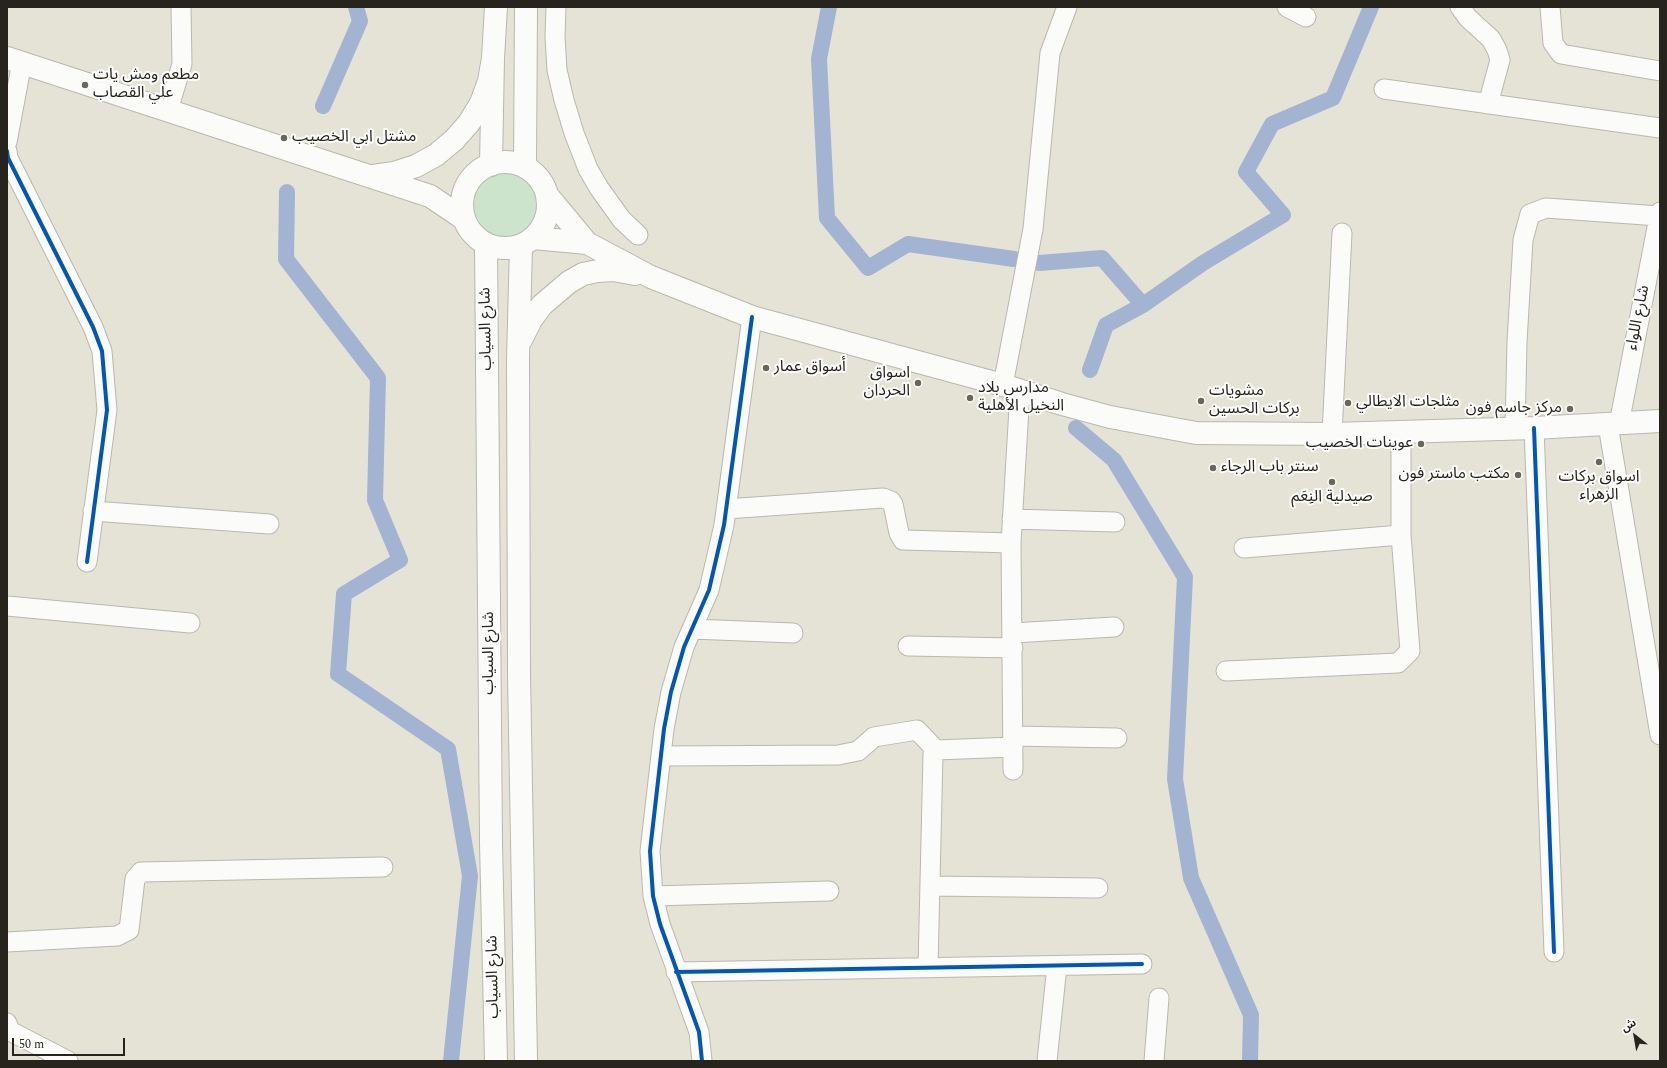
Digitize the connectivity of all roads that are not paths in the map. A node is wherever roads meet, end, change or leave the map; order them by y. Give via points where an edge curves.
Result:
1 (181, 7) edge
2 (496, 7) edge
3 (526, 7) edge
4 (556, 7) edge
5 (1067, 7) edge
6 (1287, 7) edge
7 (1460, 7) edge
8 (1550, 7) edge
9 (1306, 17) dead end
10 (493, 58) junction
11 (14, 60) edge
12 (1660, 71) edge
13 (1384, 89) dead end
14 (1488, 104) junction
15 (168, 110) junction
16 (1660, 128) edge
17 (7, 142) edge
18 (7, 151) edge
19 (491, 165) junction
20 (525, 167) junction
21 (370, 176) junction
22 (467, 186) junction
23 (547, 195) junction
24 (430, 196) junction
25 (1660, 214) edge
26 (464, 219) junction
27 (1342, 233) dead end
28 (638, 235) dead end
29 (527, 242) junction
30 (588, 243) junction
31 (486, 244) junction
32 (651, 277) junction
33 (752, 317) junction
34 (519, 347) junction
35 (1012, 388) junction
36 (1660, 422) edge
37 (1614, 424) junction
38 (1524, 428) junction
39 (1401, 432) junction
40 (1332, 434) junction
41 (726, 509) junction
42 (93, 511) junction
43 (1012, 519) junction
44 (1115, 522) dead end
45 (268, 524) dead end
46 (1401, 535) junction
47 (1011, 543) junction
48 (1244, 548) dead end
49 (87, 562) dead end
50 (7, 606) edge
51 (190, 624) dead end
52 (1114, 627) dead end
53 (692, 629) junction
54 (792, 632) dead end
55 (1013, 640) junction
56 (1652, 641) edge
57 (908, 646) dead end
58 (1226, 671) dead end
59 (1660, 735) edge
60 (1117, 738) dead end
61 (1013, 742) junction
62 (936, 750) junction
63 (661, 756) junction
64 (1013, 770) dead end
65 (383, 867) dead end
66 (930, 886) junction
67 (1098, 888) dead end
68 (829, 891) dead end
69 (653, 896) junction
70 (7, 942) edge
71 (1554, 952) dead end
72 (1142, 964) dead end
73 (1057, 966) junction
74 (928, 968) junction
75 (676, 972) junction
76 (1159, 998) dead end
77 (7, 1023) edge
78 (68, 1061) edge
79 (496, 1061) edge
80 (526, 1061) edge
81 (702, 1061) edge
82 (1047, 1061) edge
83 (1154, 1061) edge

1 - 15 street via 182,64
2 - 10 main road
3 - 20 main road
4 - 28 street via 557,70 574,133 588,169 599,188 622,220
5 - 35 street via 1050,53 1033,229
6 - 9 street
7 - 14 street via 1491,39 1500,60
8 - 12 street via 1553,43 1561,54
10 - 19 main road
10 - 21 main road via 489,81 481,103 469,123 454,140 436,155 416,166 394,173
11 - 15 main road
11 - 17 street
13 - 14 street
14 - 16 street
15 - 21 main road
18 - 42 street via 8,158 93,327 102,351 107,410
19 - 20 main road via 502,162
19 - 22 main road via 481,170
20 - 23 main road via 543,184
21 - 24 main road
22 - 24 main road
22 - 26 main road via 463,197
23 - 29 main road via 546,218 541,229
23 - 30 main road
24 - 26 main road
25 - 37 street, شارع اللواء
25 - 38 street via 1546,208 1530,214 1522,240 1516,342
26 - 31 main road via 469,230
27 - 40 street
29 - 30 main road
29 - 31 main road via 503,248
29 - 34 main road, شارع السياب
30 - 32 main road
31 - 79 main road, شارع السياب via 491,835
32 - 33 main road
32 - 34 main road via 613,270 583,274 556,291 542,305 524,333
33 - 35 main road
33 - 41 street
34 - 80 main road, شارع السياب via 519,675
35 - 40 main road via 1110,417 1196,433
35 - 43 street
36 - 37 main road
37 - 38 main road
37 - 56 street
38 - 39 main road
38 - 71 street
39 - 40 main road
39 - 46 street
41 - 47 street via 883,498 893,504 903,540
41 - 53 street via 709,590
42 - 45 street
42 - 49 street
43 - 44 street
43 - 47 street
46 - 48 street
46 - 58 street via 1410,651 1398,663
47 - 55 street
50 - 51 street
52 - 55 street
53 - 54 street
53 - 63 street via 671,692
55 - 57 street
55 - 61 street
56 - 59 street
60 - 61 street
61 - 62 street
61 - 64 street
62 - 63 street via 917,730 874,737 858,751 838,755
62 - 66 street via 933,754
63 - 69 street via 650,851
65 - 70 street via 141,872 135,878 129,930 117,936
66 - 67 street
66 - 74 street
68 - 69 street
69 - 75 street
72 - 73 street
73 - 74 street
73 - 82 street
74 - 75 street
75 - 81 street via 692,1008 699,1032
76 - 83 street
77 - 78 street via 10,1031

